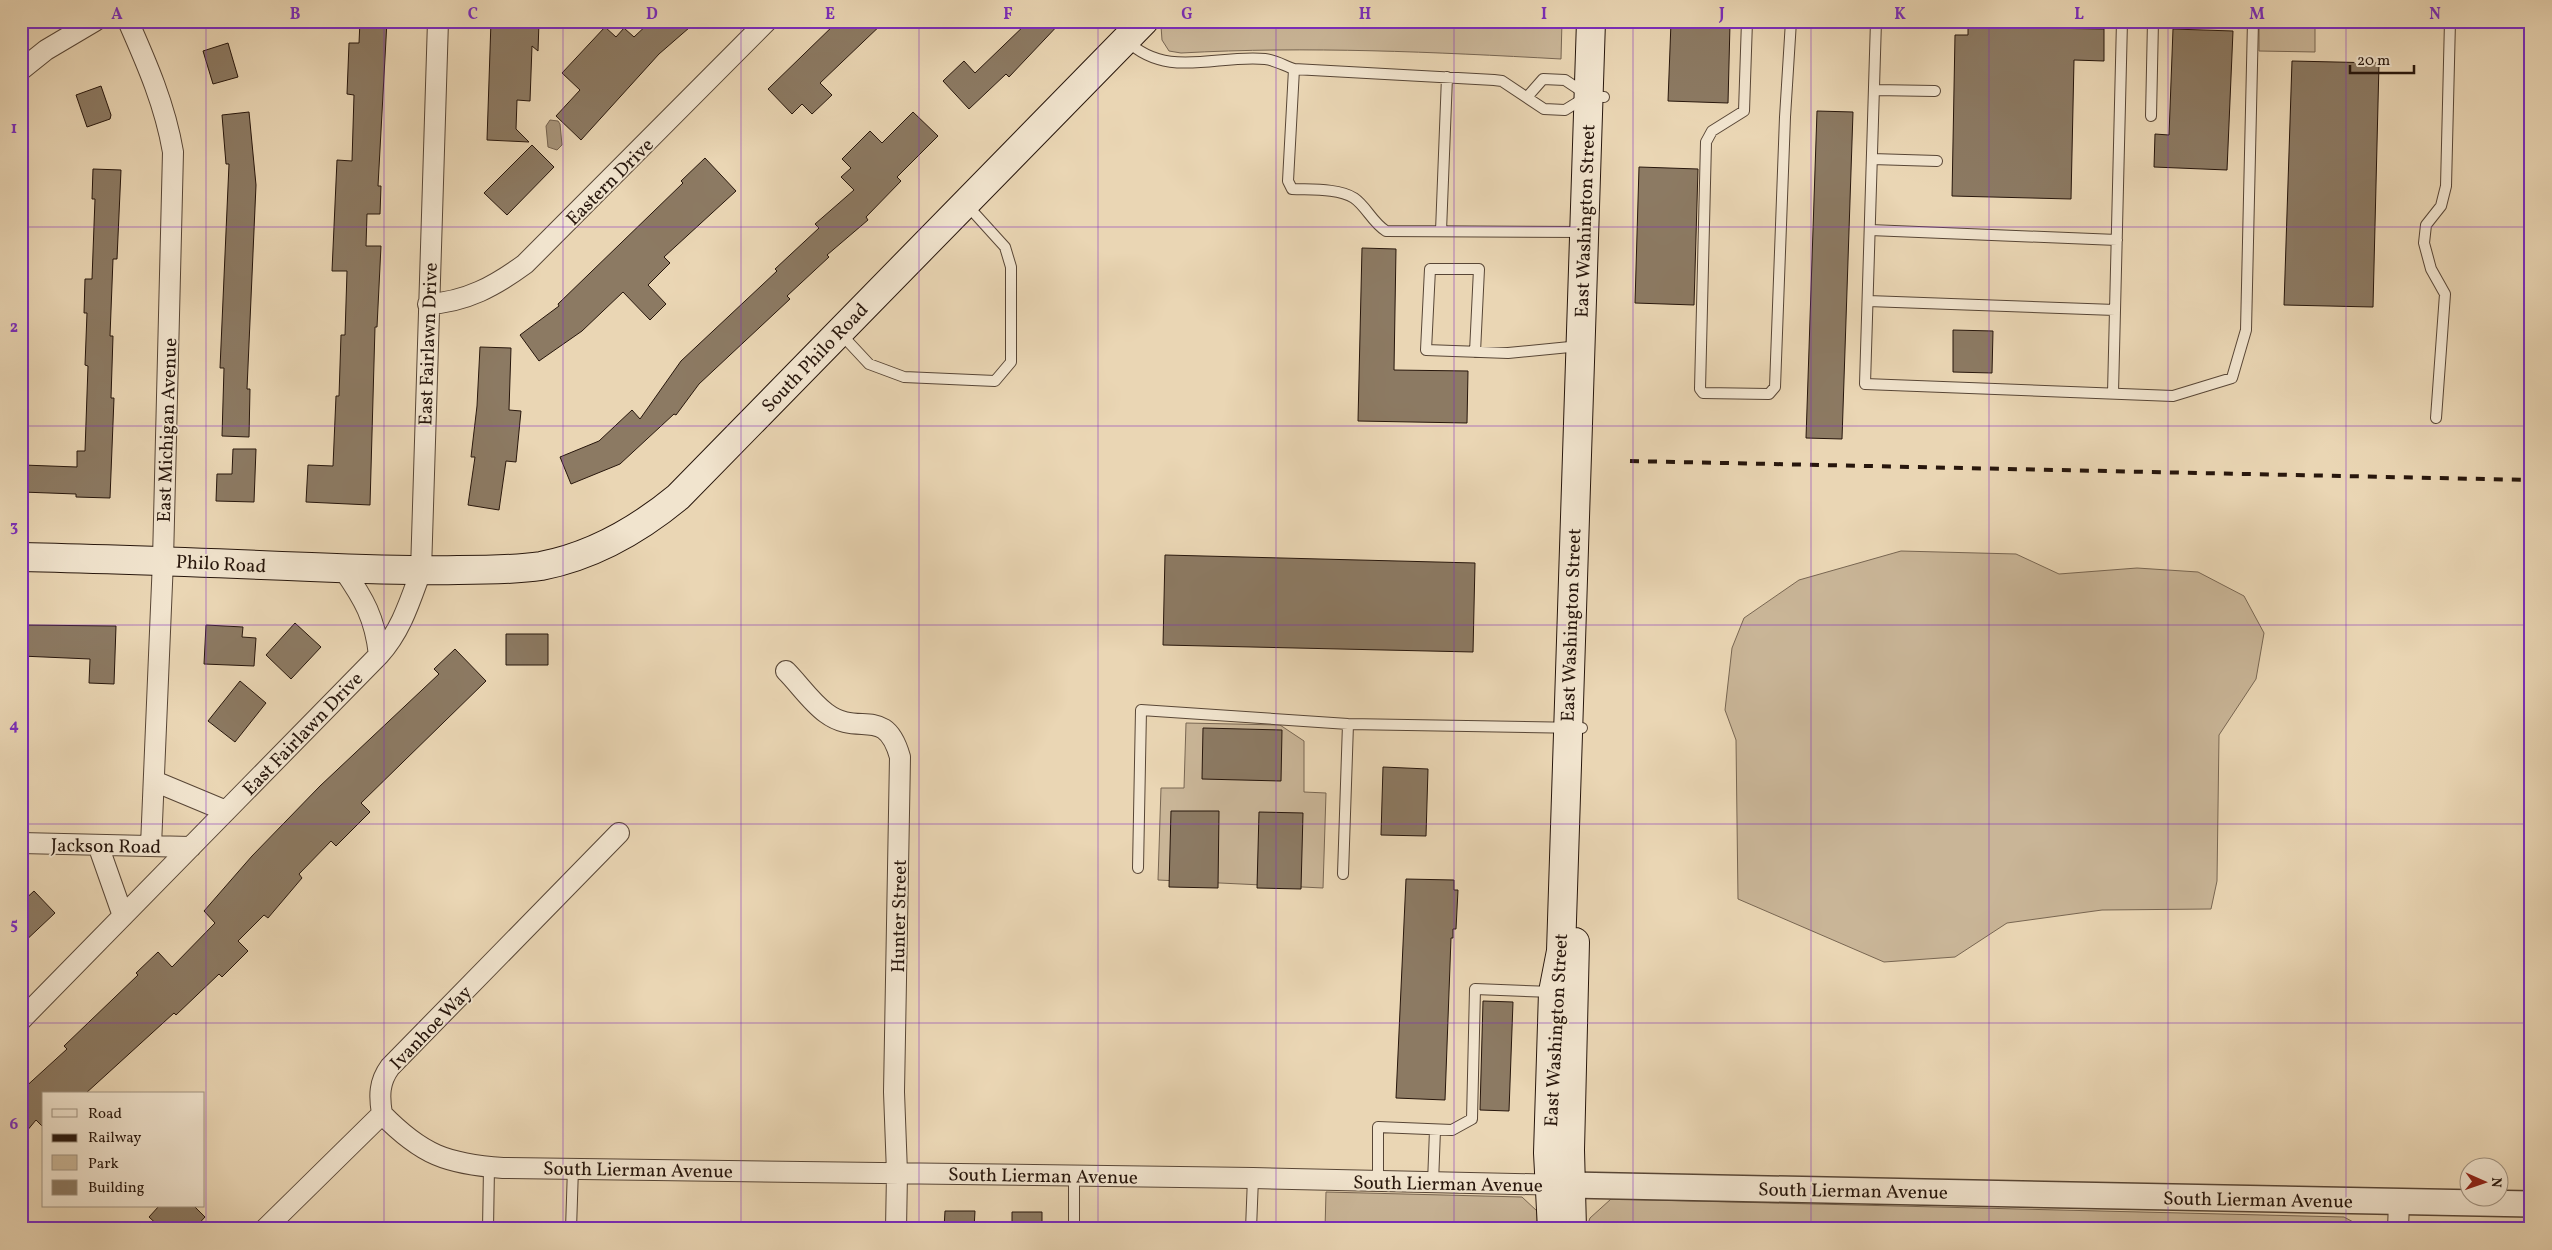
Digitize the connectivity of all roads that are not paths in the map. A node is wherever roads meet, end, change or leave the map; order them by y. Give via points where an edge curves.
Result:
1 (95, 21) edge
2 (128, 21) edge
3 (438, 21) edge
4 (767, 21) edge
5 (1591, 21) edge
6 (1607, 21) edge
7 (1747, 21) edge
8 (1791, 21) edge
9 (1876, 21) edge
10 (2122, 21) edge
11 (2153, 21) edge
12 (2252, 21) edge
13 (2450, 21) edge
14 (1134, 30) edge
15 (1294, 69) junction
16 (21, 70) edge
17 (1447, 76) junction
18 (1874, 90) junction
19 (1934, 91) dead end
20 (1528, 96) junction
21 (1596, 96) junction
22 (2151, 116) dead end
23 (1872, 159) junction
24 (1937, 161) dead end
25 (966, 203) junction
26 (1870, 230) junction
27 (1441, 231) junction
28 (1591, 232) junction
29 (2117, 240) junction
30 (1868, 301) junction
31 (428, 304) junction
32 (2115, 310) junction
33 (839, 332) junction
34 (1587, 346) junction
35 (1475, 352) junction
36 (2113, 393) junction
37 (2436, 418) dead end
38 (21, 557) edge
39 (164, 560) junction
40 (343, 569) junction
41 (421, 571) junction
42 (379, 655) junction
43 (786, 671) dead end
44 (1348, 724) junction
45 (1575, 728) junction
46 (154, 781) junction
47 (226, 811) junction
48 (619, 833) dead end
49 (21, 843) edge
50 (98, 845) junction
51 (151, 846) junction
52 (191, 847) junction
53 (1138, 868) dead end
54 (1343, 874) dead end
55 (123, 916) junction
56 (1564, 993) junction
57 (21, 1020) edge
58 (382, 1114) junction
59 (1435, 1130) junction
60 (489, 1167) junction
61 (573, 1168) junction
62 (897, 1173) junction
63 (1074, 1175) junction
64 (1253, 1178) junction
65 (1378, 1181) junction
66 (1434, 1182) junction
67 (1559, 1185) junction
68 (2399, 1202) junction
69 (2531, 1204) edge
70 (264, 1229) edge
71 (488, 1229) edge
72 (571, 1229) edge
73 (896, 1229) edge
74 (1074, 1229) edge
75 (1251, 1229) edge
76 (1552, 1229) edge
77 (1572, 1229) edge
78 (2398, 1229) edge

1 - 16 street via 46,50
2 - 39 street, East Michigan Avenue via 156,84 173,152
3 - 31 street, East Fairlawn Drive
4 - 31 street, Eastern Drive via 525,264 487,290 463,299
5 - 21 main road, East Washington Street
6 - 21 main road, East Washington Street
7 - 8 lane via 1744,111 1712,131 1706,142 1700,389 1703,393 1769,394 1775,388 1784,117
9 - 18 lane
10 - 29 lane
11 - 22 lane
12 - 36 lane via 2246,330 2232,378 2173,396
13 - 37 lane via 2446,186 2441,206 2426,225 2424,243 2431,269 2445,294
14 - 15 lane via 1137,51 1159,60 1182,63 1266,59
14 - 25 main road, South Philo Road
15 - 17 lane
15 - 27 lane via 1288,182 1292,189 1338,193 1354,198 1386,231
17 - 20 lane via 1502,81
17 - 27 lane
18 - 19 lane
18 - 23 lane
20 - 21 lane via 1544,108 1565,110
20 - 21 lane via 1543,79 1566,80
21 - 28 main road, East Washington Street
23 - 24 lane
23 - 26 lane
25 - 33 main road, South Philo Road
25 - 33 lane via 1005,248 1011,268 1010,362 995,381 904,377 870,364
26 - 29 lane
26 - 30 lane
27 - 28 lane
28 - 34 main road, East Washington Street
29 - 32 lane
30 - 32 lane
30 - 36 lane via 1865,384
31 - 41 street, East Fairlawn Drive
32 - 36 lane
33 - 41 main road, South Philo Road via 678,497 619,539 582,555 542,566
34 - 35 lane via 1508,353
34 - 45 main road, East Washington Street
35 - 35 lane via 1426,350 1430,268 1479,269
38 - 39 main road, Philo Road
39 - 40 main road, Philo Road
39 - 46 street, East Michigan Avenue
40 - 41 main road, Philo Road
40 - 42 street, East Fairlawn Drive via 372,618
41 - 42 street, East Fairlawn Drive via 402,622
42 - 47 street, East Fairlawn Drive
43 - 62 street, Hunter Street via 825,713 845,723 886,728 895,740 900,757 894,1092
44 - 45 lane
44 - 53 lane via 1141,710
44 - 54 lane
45 - 56 main road, East Washington Street
46 - 47 street, East Fairlawn Drive
46 - 51 street, East Michigan Avenue
47 - 52 street, East Fairlawn Drive
48 - 58 street, Ivanhoe Way via 390,1067 383,1076 379,1095
49 - 50 street, Jackson Road
50 - 51 street, Jackson Road
50 - 55 street
51 - 52 street, Jackson Road
52 - 55 street, East Fairlawn Drive
55 - 57 street, East Fairlawn Drive
56 - 59 lane via 1475,989 1472,1119 1452,1130
56 - 67 main road, East Washington Street
58 - 60 street, South Lierman Avenue via 423,1150 442,1159
58 - 70 street
59 - 65 lane via 1378,1127
59 - 66 lane
60 - 61 street, South Lierman Avenue
60 - 71 lane
61 - 62 street, South Lierman Avenue
61 - 72 lane
62 - 63 street, South Lierman Avenue
62 - 73 street, Hunter Street
63 - 64 street, South Lierman Avenue
63 - 74 lane
64 - 65 street, South Lierman Avenue
64 - 75 lane
65 - 66 street, South Lierman Avenue
66 - 67 street, South Lierman Avenue
67 - 68 street, South Lierman Avenue
67 - 76 main road, East Washington Street
67 - 77 main road, East Washington Street
68 - 69 street, South Lierman Avenue
68 - 78 street

